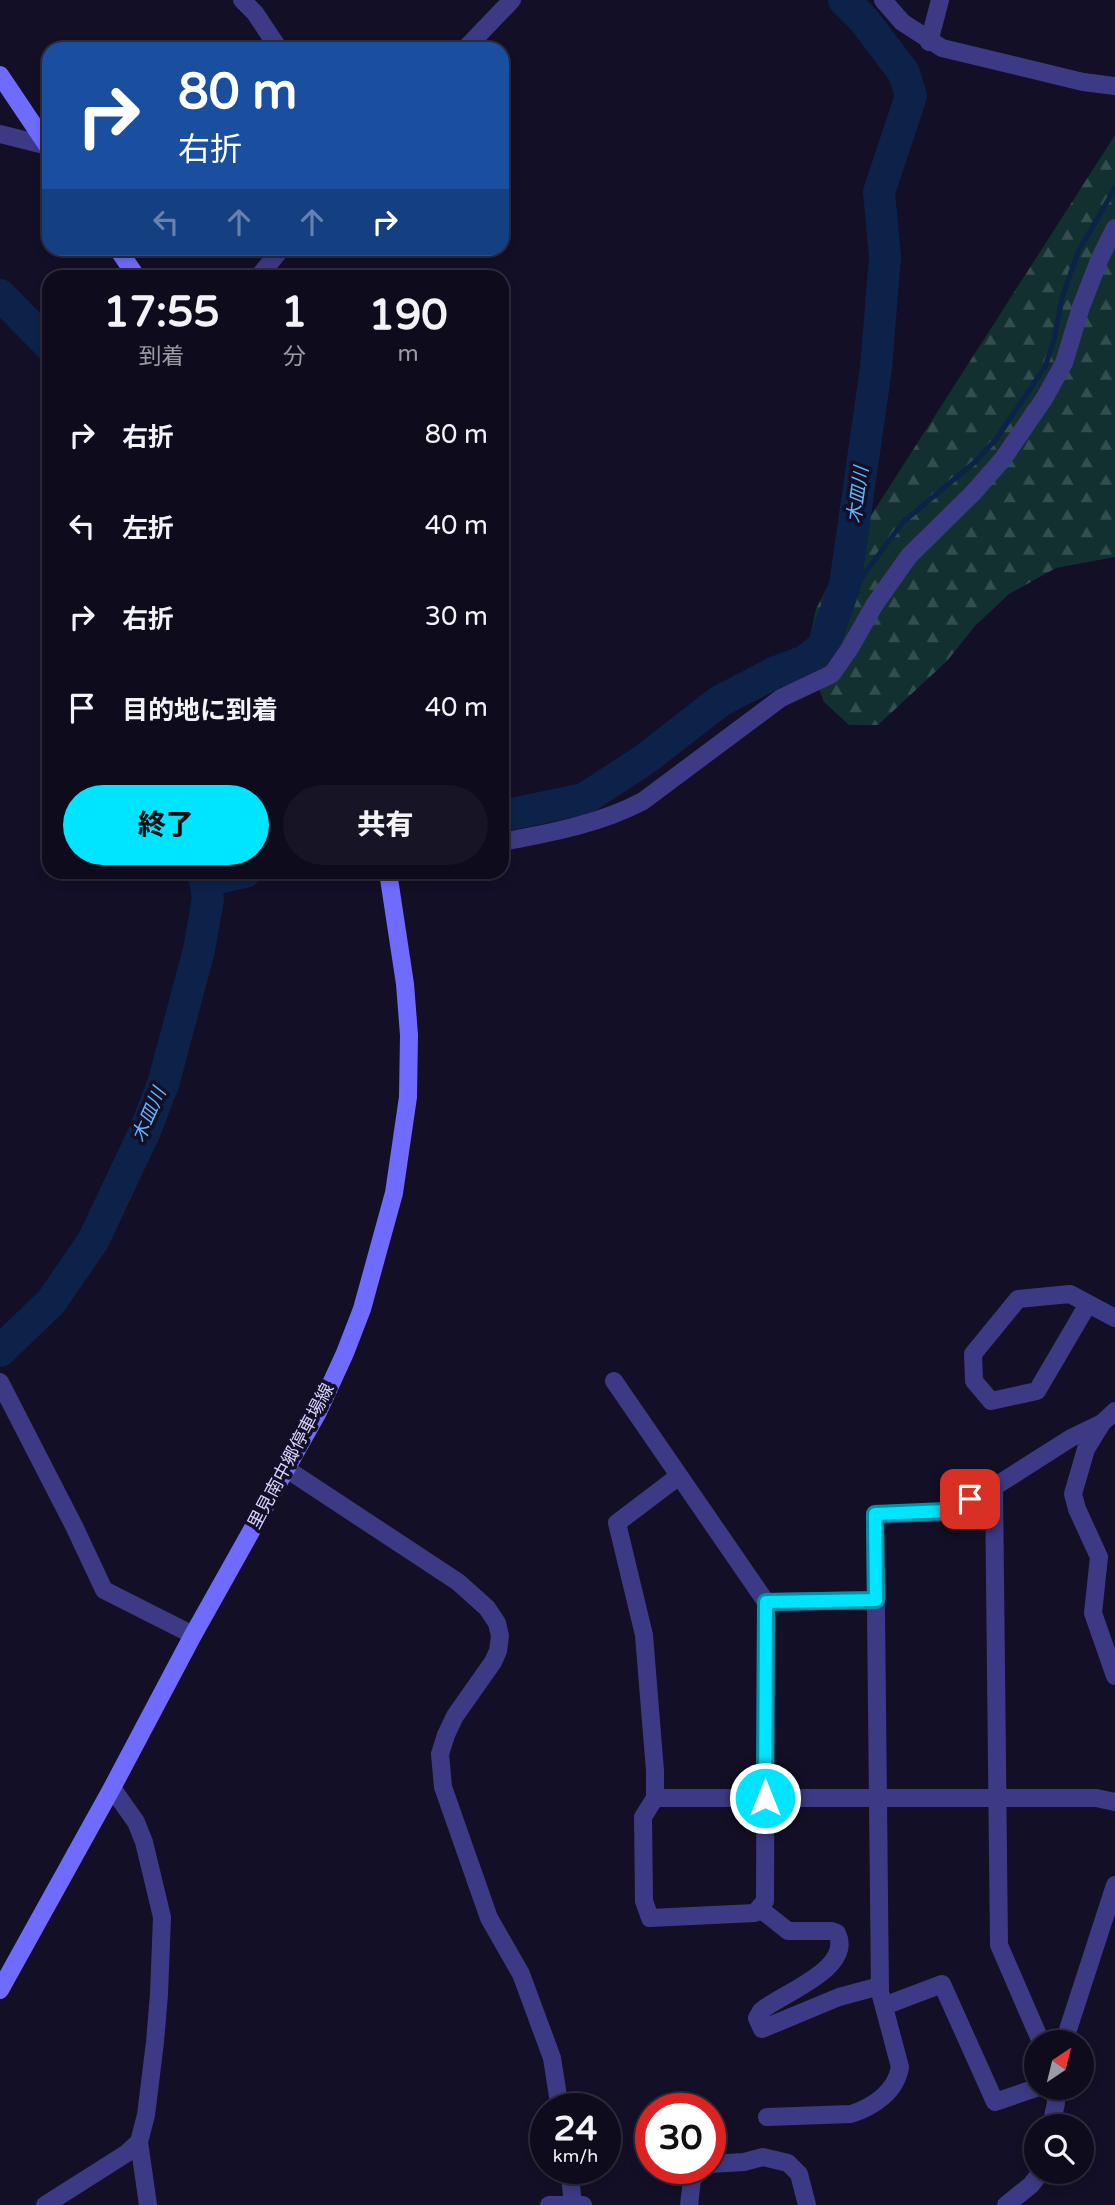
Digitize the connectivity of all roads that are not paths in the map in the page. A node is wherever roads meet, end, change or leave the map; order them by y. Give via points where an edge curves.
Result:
1 (242, 0) edge
2 (512, 0) edge
3 (883, 0) edge
4 (940, 0) edge
5 (929, 41) junction
6 (274, 42) edge
7 (472, 42) edge
8 (0, 75) edge
9 (1115, 86) edge
10 (0, 135) edge
11 (42, 138) edge
12 (42, 146) edge
13 (1115, 228) edge
14 (275, 256) edge
15 (264, 270) edge
16 (509, 841) edge
17 (389, 879) edge
18 (1088, 1304) junction
19 (1115, 1318) edge
20 (614, 1381) dead end
21 (0, 1382) edge
22 (1108, 1417) edge
23 (285, 1468) junction
24 (679, 1476) junction
25 (994, 1487) junction
26 (876, 1600) junction
27 (766, 1602) junction
28 (193, 1635) junction
29 (1115, 1676) edge
30 (112, 1788) junction
31 (655, 1798) junction
32 (765, 1798) junction
33 (878, 1798) junction
34 (998, 1798) junction
35 (1115, 1802) edge
36 (1115, 1885) edge
37 (759, 1908) junction
38 (880, 1986) junction
39 (0, 1990) edge
40 (884, 2006) junction
41 (1036, 2030) edge
42 (1068, 2030) edge
43 (1024, 2092) edge
44 (557, 2093) edge
45 (767, 2116) dead end
46 (139, 2142) junction
47 (726, 2163) edge
48 (571, 2184) edge
49 (692, 2184) edge
50 (1032, 2184) edge
51 (573, 2204) edge
52 (45, 2205) edge
53 (148, 2205) edge
54 (550, 2205) edge
55 (584, 2205) edge
56 (689, 2205) edge
57 (807, 2205) edge
58 (1006, 2205) edge

1 - 6 street
2 - 7 street
3 - 5 street via 902,22
4 - 5 street
5 - 9 street via 993,61
8 - 11 main road
10 - 12 street
13 - 16 street via 1081,307 1064,363 1044,399 1002,460 908,556 832,674 781,698 643,801 558,832
14 - 15 street
17 - 23 main road, 里見南中郷停車場線 via 409,1035 401,1152 362,1309 318,1412
18 - 18 street via 1070,1294 1018,1299 973,1354 974,1381 991,1401 1037,1391
18 - 19 street
20 - 24 street
21 - 28 street via 104,1590
22 - 25 street
22 - 29 street via 1086,1449 1073,1494 1099,1557 1093,1613
23 - 28 main road, 里見南中郷停車場線
23 - 44 street via 458,1582 498,1623 500,1636 493,1662 446,1735 440,1754 443,1787 489,1918 521,1975 552,2058
24 - 27 street
24 - 31 street via 617,1523 644,1635
25 - 26 street via 946,1511 875,1514
25 - 34 street
26 - 27 street
26 - 33 street
27 - 32 street
28 - 30 main road, 里見南中郷停車場線
30 - 39 main road, 里見南中郷停車場線
30 - 46 street via 140,1832 162,1917 155,2042
31 - 32 street
31 - 37 street via 643,1817 644,1901 650,1918 755,1913
32 - 33 street
32 - 37 street via 765,1901
33 - 34 street
33 - 38 street
34 - 35 street
34 - 41 street via 999,1945
36 - 42 street
37 - 38 street via 788,1931 832,1931 840,1943 828,1968 761,2011 757,2018 762,2029 839,1997
38 - 40 street
40 - 43 street via 942,1984 995,2102
40 - 45 street via 900,2067 885,2094 851,2114
46 - 52 street
46 - 53 street
47 - 57 street via 762,2157 788,2163 799,2174
48 - 51 street
49 - 56 street
50 - 58 street
51 - 54 street
51 - 55 street

